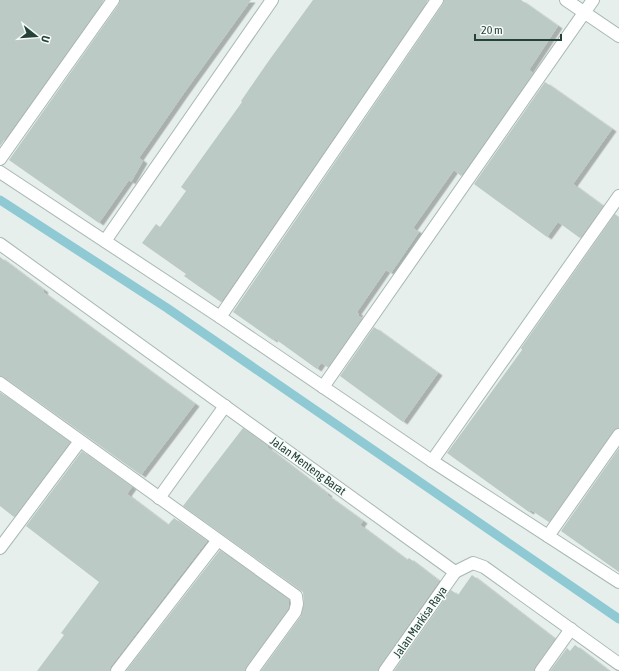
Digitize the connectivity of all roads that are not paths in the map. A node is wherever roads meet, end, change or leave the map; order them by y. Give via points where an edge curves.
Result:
1 (113, 0) edge
2 (272, 0) edge
3 (437, 0) edge
4 (566, 0) edge
5 (593, 0) edge
6 (584, 12) junction
7 (619, 36) edge
8 (0, 159) edge
9 (0, 172) edge
10 (619, 196) edge
11 (105, 241) junction
12 (0, 244) edge
13 (220, 317) junction
14 (0, 383) edge
15 (322, 387) junction
16 (225, 406) junction
17 (619, 435) edge
18 (80, 441) junction
19 (432, 461) junction
20 (160, 498) junction
21 (548, 536) junction
22 (218, 540) junction
23 (0, 548) edge
24 (455, 572) junction
25 (619, 582) edge
26 (571, 630) junction
27 (619, 664) edge
28 (117, 671) edge
29 (252, 671) edge
30 (385, 671) edge
31 (541, 671) edge

1 - 8 street
2 - 11 street
3 - 13 street
4 - 6 street
5 - 6 street
6 - 7 street
6 - 15 street
9 - 11 street
10 - 19 street
11 - 13 street
12 - 16 street, Jalan Menteng Barat
13 - 15 street
14 - 18 street
15 - 19 street
16 - 20 street
16 - 24 street, Jalan Menteng Barat
17 - 21 street
18 - 20 street
18 - 23 street
19 - 21 street
20 - 22 street
21 - 25 street
22 - 28 street
22 - 29 street via 296,596 295,612
24 - 26 street via 473,563 484,567
24 - 30 street, Jalan Markisa Raya
26 - 27 street
26 - 31 street

